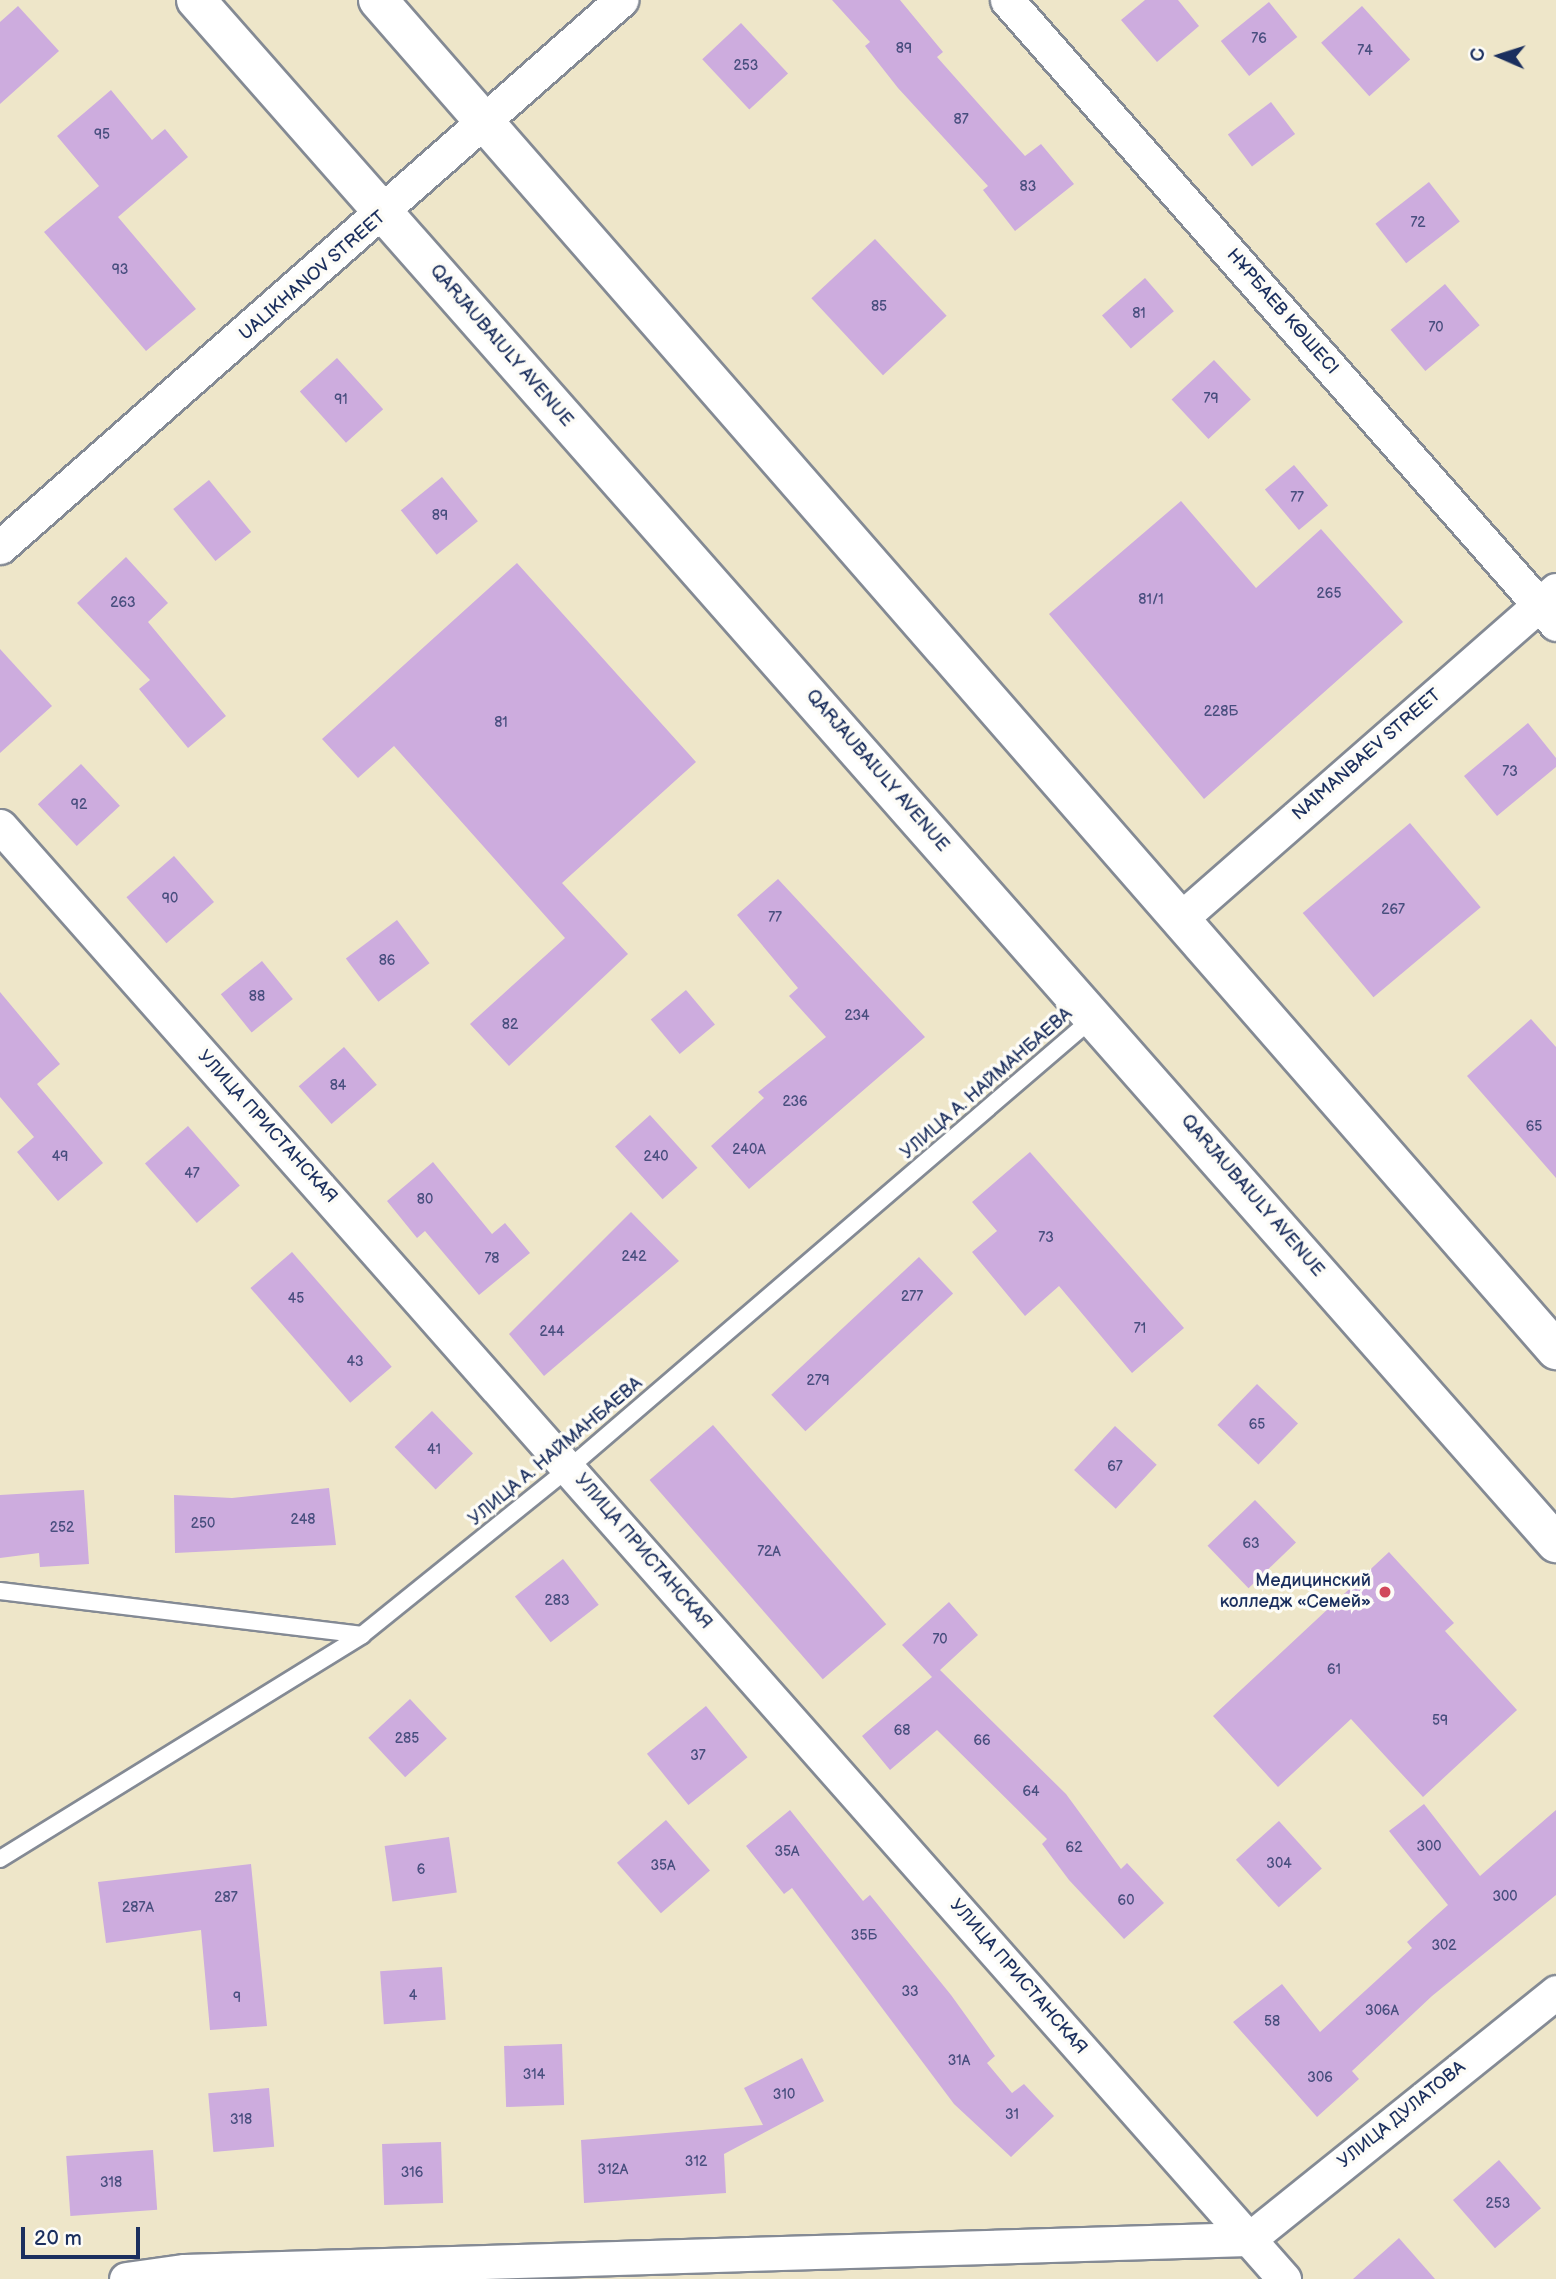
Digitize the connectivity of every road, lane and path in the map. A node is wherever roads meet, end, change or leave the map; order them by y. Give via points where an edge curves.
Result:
1 (196, 0) edge
2 (378, 0) edge
3 (621, 0) edge
4 (1007, 0) edge
5 (483, 119) junction
6 (385, 214) junction
7 (0, 547) edge
8 (1550, 606) edge
9 (0, 826) edge
10 (1179, 920) junction
11 (1094, 1017) junction
12 (1556, 1350) edge
13 (569, 1468) junction
14 (1556, 1543) edge
15 (0, 1591) edge
16 (362, 1636) junction
17 (0, 1859) edge
18 (1556, 1992) edge
19 (1249, 2238) junction
20 (126, 2279) edge
21 (1284, 2279) edge

1 - 6 highway, QARJAUBAIULY AVENUE
2 - 5 highway
3 - 5 street, UALIKHANOV STREET
4 - 8 street, НҰРБАЕВ КӨШЕСІ
5 - 6 street, UALIKHANOV STREET
5 - 10 highway
6 - 7 street, UALIKHANOV STREET
6 - 11 highway, QARJAUBAIULY AVENUE
8 - 10 street, NAIMANBAEV STREET
9 - 13 street, УЛИЦА ПРИСТАНСКАЯ
10 - 12 highway
11 - 13 lane, УЛИЦА А. НАЙМАНБАЕВА
11 - 14 highway, QARJAUBAIULY AVENUE
13 - 16 lane, УЛИЦА А. НАЙМАНБАЕВА
13 - 19 street, УЛИЦА ПРИСТАНСКАЯ
15 - 16 lane via 101,1598
16 - 17 lane, УЛИЦА А. НАЙМАНБАЕВА
18 - 19 street, УЛИЦА ДУЛАТОВА
19 - 20 street via 198,2270
19 - 21 street, УЛИЦА ПРИСТАНСКАЯ

